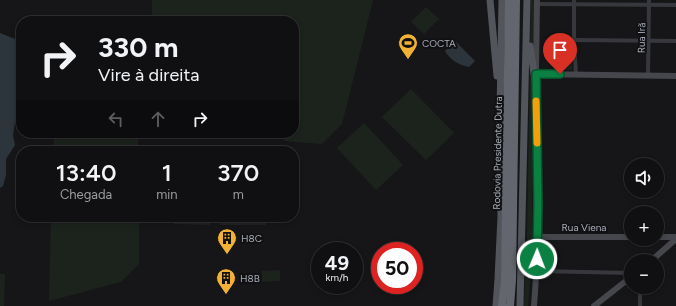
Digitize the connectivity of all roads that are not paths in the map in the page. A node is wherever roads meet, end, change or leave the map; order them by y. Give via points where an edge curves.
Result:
1 (490, 0) edge
2 (502, 0) edge
3 (509, 0) edge
4 (516, 0) edge
5 (527, 0) edge
6 (537, 2) edge
7 (574, 2) edge
8 (649, 2) edge
9 (676, 5) edge
10 (527, 25) junction
11 (574, 40) junction
12 (649, 41) junction
13 (676, 41) edge
14 (536, 74) junction
15 (576, 75) junction
16 (648, 76) junction
17 (676, 76) edge
18 (536, 87) junction
19 (500, 113) junction
20 (537, 237) junction
21 (624, 237) edge
22 (664, 237) edge
23 (676, 238) edge
24 (659, 254) edge
25 (536, 271) junction
26 (624, 273) edge
27 (624, 283) edge
28 (640, 294) edge
29 (496, 306) edge
30 (502, 306) edge
31 (510, 306) edge
32 (520, 306) edge
33 (534, 306) edge
34 (596, 306) edge
35 (640, 306) edge

1 - 19 main road
2 - 19 main road
3 - 30 highway, Rodovia Presidente Dutra via 505,281
4 - 31 highway, Rodovia Presidente Dutra
5 - 10 main road
6 - 7 street
6 - 14 main road
7 - 8 street
7 - 11 street
8 - 9 street
8 - 12 street, Rua Irã
10 - 18 main road
10 - 32 main road
11 - 12 street
11 - 15 street
12 - 13 street
12 - 16 street, Rua Irã
14 - 15 main road
14 - 18 main road
15 - 16 main road
16 - 17 main road
18 - 20 main road
19 - 29 main road via 501,217
20 - 21 main road, Rua Viena
20 - 25 main road
22 - 23 main road
23 - 24 main road
25 - 26 street
25 - 33 main road
27 - 34 main road
28 - 35 street

